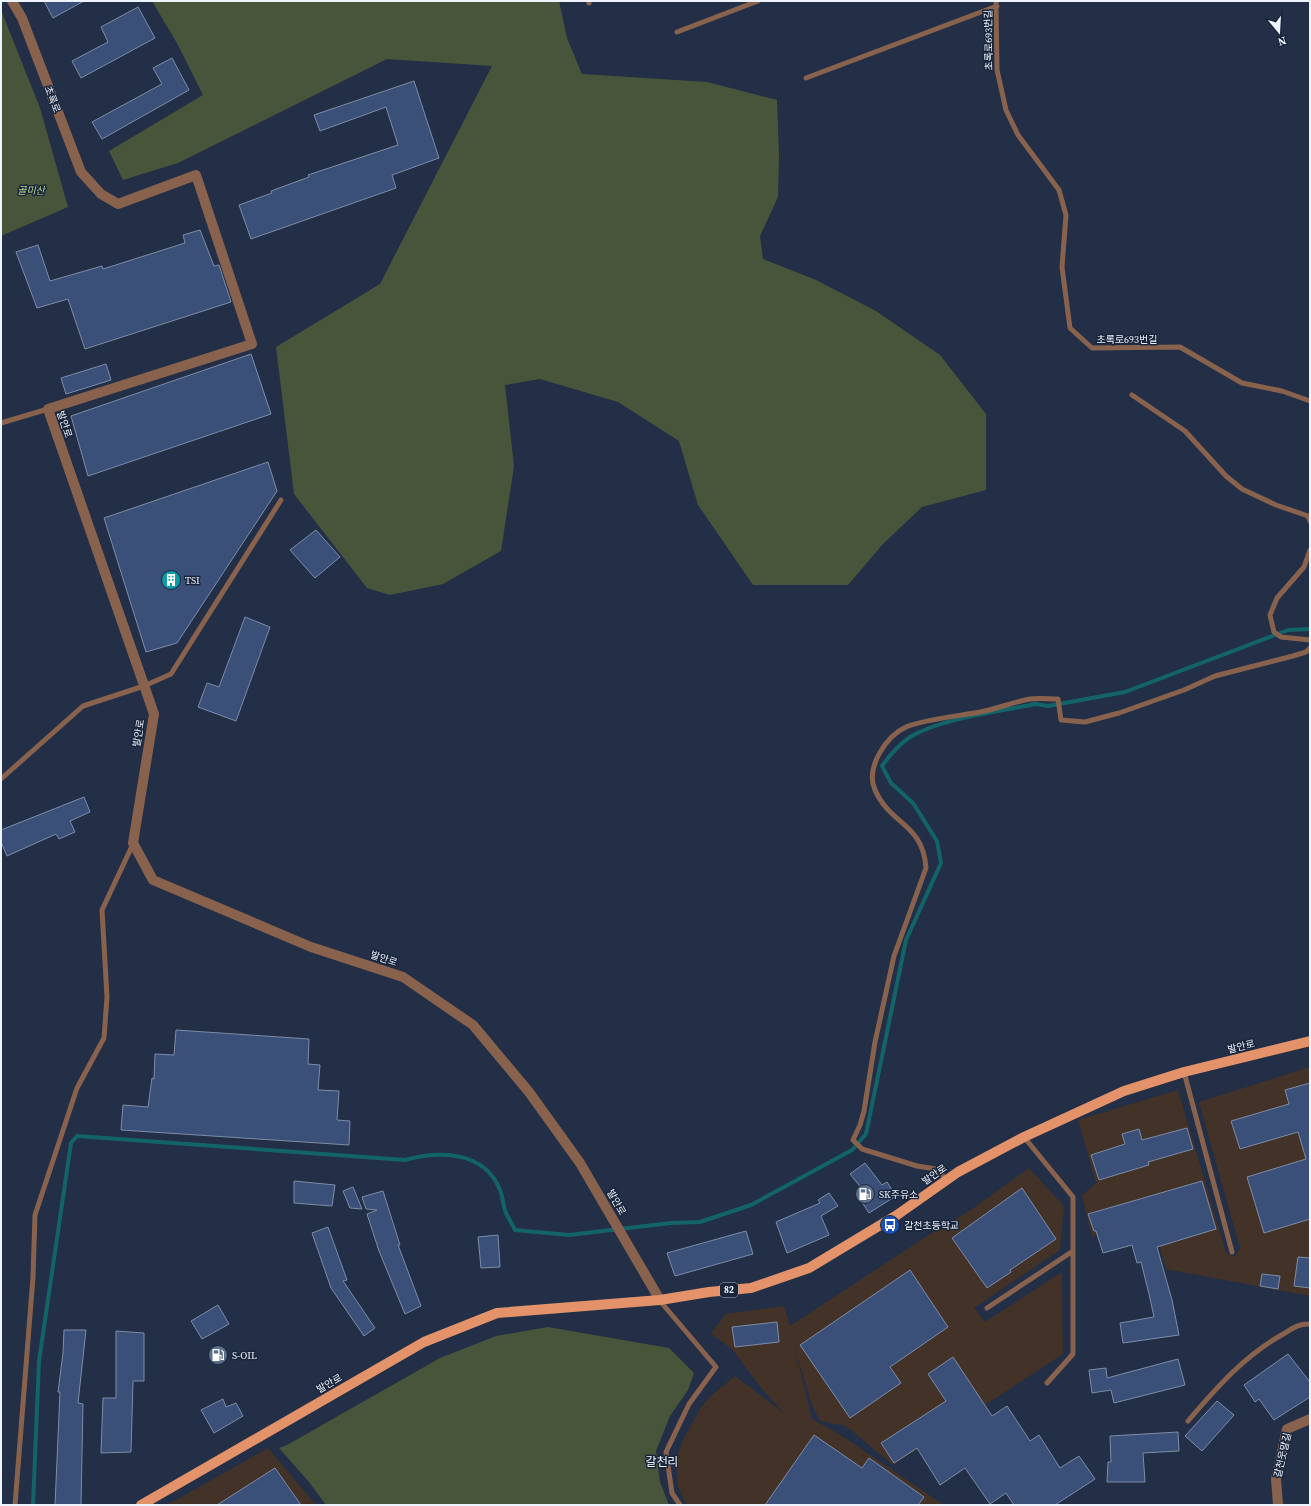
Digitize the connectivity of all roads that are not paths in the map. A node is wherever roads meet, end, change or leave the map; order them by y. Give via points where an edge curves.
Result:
1 (12, 1) edge
2 (758, 1) edge
3 (996, 4) edge
4 (678, 32) dead end
5 (806, 78) dead end
6 (101, 194) joint
7 (1132, 395) dead end
8 (1310, 401) edge
9 (48, 409) junction
10 (1, 423) edge
11 (281, 500) dead end
12 (1310, 521) edge
13 (1310, 550) edge
14 (1310, 640) edge
15 (1310, 648) edge
16 (144, 686) junction
17 (1, 779) edge
18 (133, 842) junction
19 (1310, 1041) edge
20 (1184, 1072) junction
21 (1024, 1137) junction
22 (947, 1180) junction
23 (1073, 1251) junction
24 (1232, 1252) dead end
25 (660, 1300) junction
26 (987, 1308) dead end
27 (1310, 1324) edge
28 (1046, 1383) dead end
29 (1310, 1419) edge
30 (1188, 1421) dead end
31 (15, 1505) edge
32 (140, 1505) edge
33 (680, 1505) edge
34 (1278, 1505) edge

1 - 6 street, 초록로 via 22,18 81,172
2 - 4 lane
3 - 5 lane
3 - 8 lane, 초록로693번길 via 997,70 1006,110 1018,135 1059,190 1066,215 1062,267 1070,328 1092,348 1180,347 1242,383 1282,391
6 - 9 street, 발안로 via 118,204 196,175 252,344
7 - 12 lane via 1185,431 1226,476 1242,489 1308,516
9 - 10 lane
9 - 16 street, 발안로
11 - 16 lane via 171,674
13 - 14 lane via 1304,567 1277,598 1270,615 1274,632 1281,637
15 - 22 lane via 1293,656 1215,676 1184,690 1085,722 1061,720 1058,699 1032,699 905,727 877,756 872,772 874,788 880,800 915,834 925,854 926,868 894,956 875,1042 864,1111 853,1140 862,1149 917,1166 936,1169
16 - 17 lane via 83,706
16 - 18 street, 발안로 via 154,714
18 - 25 street, 발안로 via 153,880 311,947 403,977 473,1025 529,1092 580,1163
18 - 31 lane via 102,910 107,997 104,1038 77,1088 35,1215 33,1276
19 - 20 main road, 발안로 / 82
20 - 21 main road, 발안로 / 82 via 1124,1091
20 - 24 lane
21 - 22 main road, 발안로 / 82
21 - 23 lane via 1073,1197
22 - 25 main road, 발안로 / 82 via 897,1215 809,1268 751,1288
23 - 26 lane
23 - 28 lane via 1073,1354
25 - 32 main road, 발안로 / 82 via 497,1313 424,1342
25 - 33 lane, 발안로 via 716,1367 689,1404 666,1452 672,1493
27 - 30 lane via 1302,1324 1265,1344 1226,1377
29 - 34 street, 갈천웃말길 via 1287,1429 1276,1479

